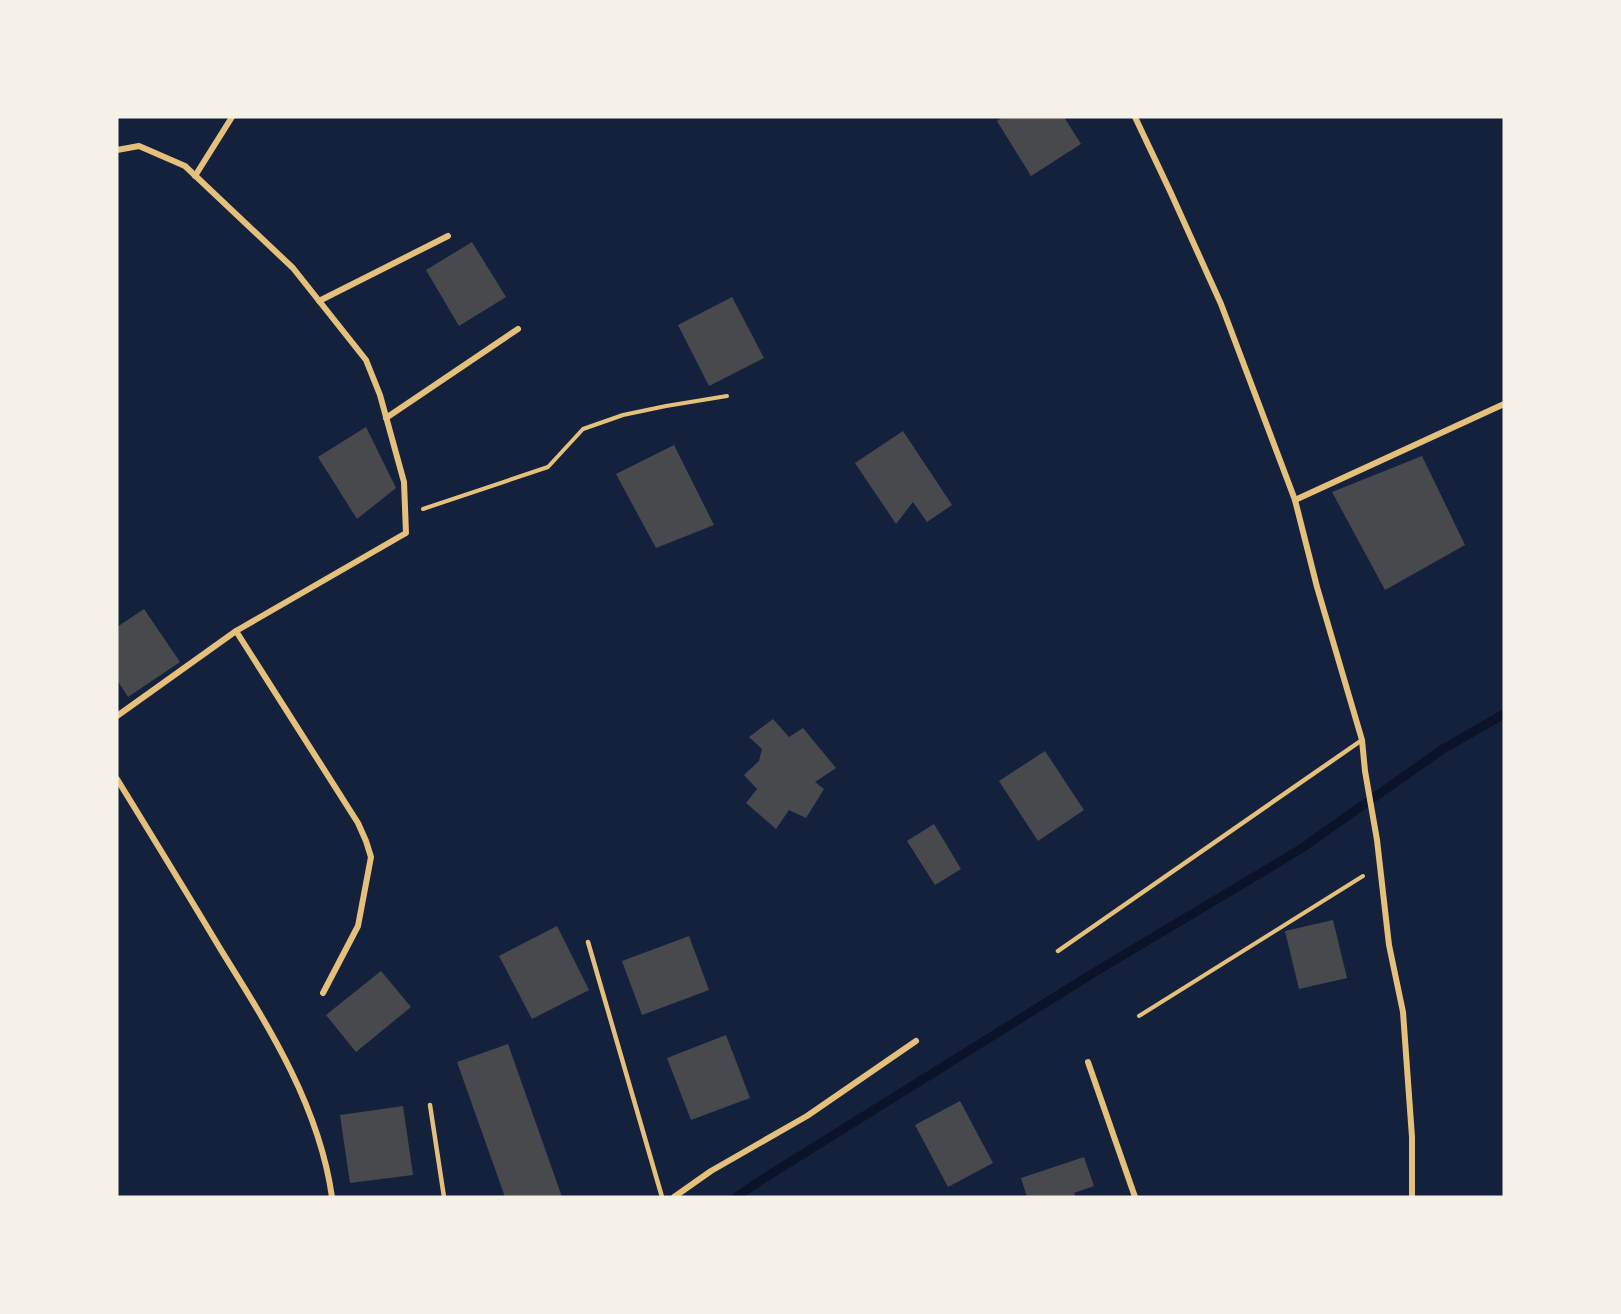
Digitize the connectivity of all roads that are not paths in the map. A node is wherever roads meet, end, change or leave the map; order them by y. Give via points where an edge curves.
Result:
1 (232, 117) edge
2 (1135, 117) edge
3 (117, 150) edge
4 (195, 176) junction
5 (448, 236) dead end
6 (319, 301) junction
7 (518, 329) dead end
8 (1504, 404) edge
9 (386, 418) junction
10 (1295, 500) junction
11 (236, 631) junction
12 (117, 716) edge
13 (1362, 740) junction
14 (117, 778) edge
15 (588, 942) dead end
16 (1058, 951) dead end
17 (323, 993) dead end
18 (916, 1041) dead end
19 (1088, 1062) dead end
20 (430, 1106) dead end
21 (332, 1197) edge
22 (444, 1197) edge
23 (662, 1197) edge
24 (675, 1197) edge
25 (1135, 1197) edge
26 (1412, 1197) edge

1 - 4 street
2 - 10 street via 1221,304
3 - 4 street via 139,146 185,166
4 - 6 street via 292,268
5 - 6 street
6 - 9 street via 366,360
7 - 9 street
8 - 10 street
9 - 11 street via 404,482 406,533
10 - 13 street
11 - 12 street
11 - 17 street via 358,823 371,857 358,926
13 - 16 lane
13 - 26 street via 1389,945 1403,1012
14 - 21 street via 276,1038 328,1167
15 - 23 lane
18 - 24 street via 807,1116 711,1171
19 - 25 street
20 - 22 lane

